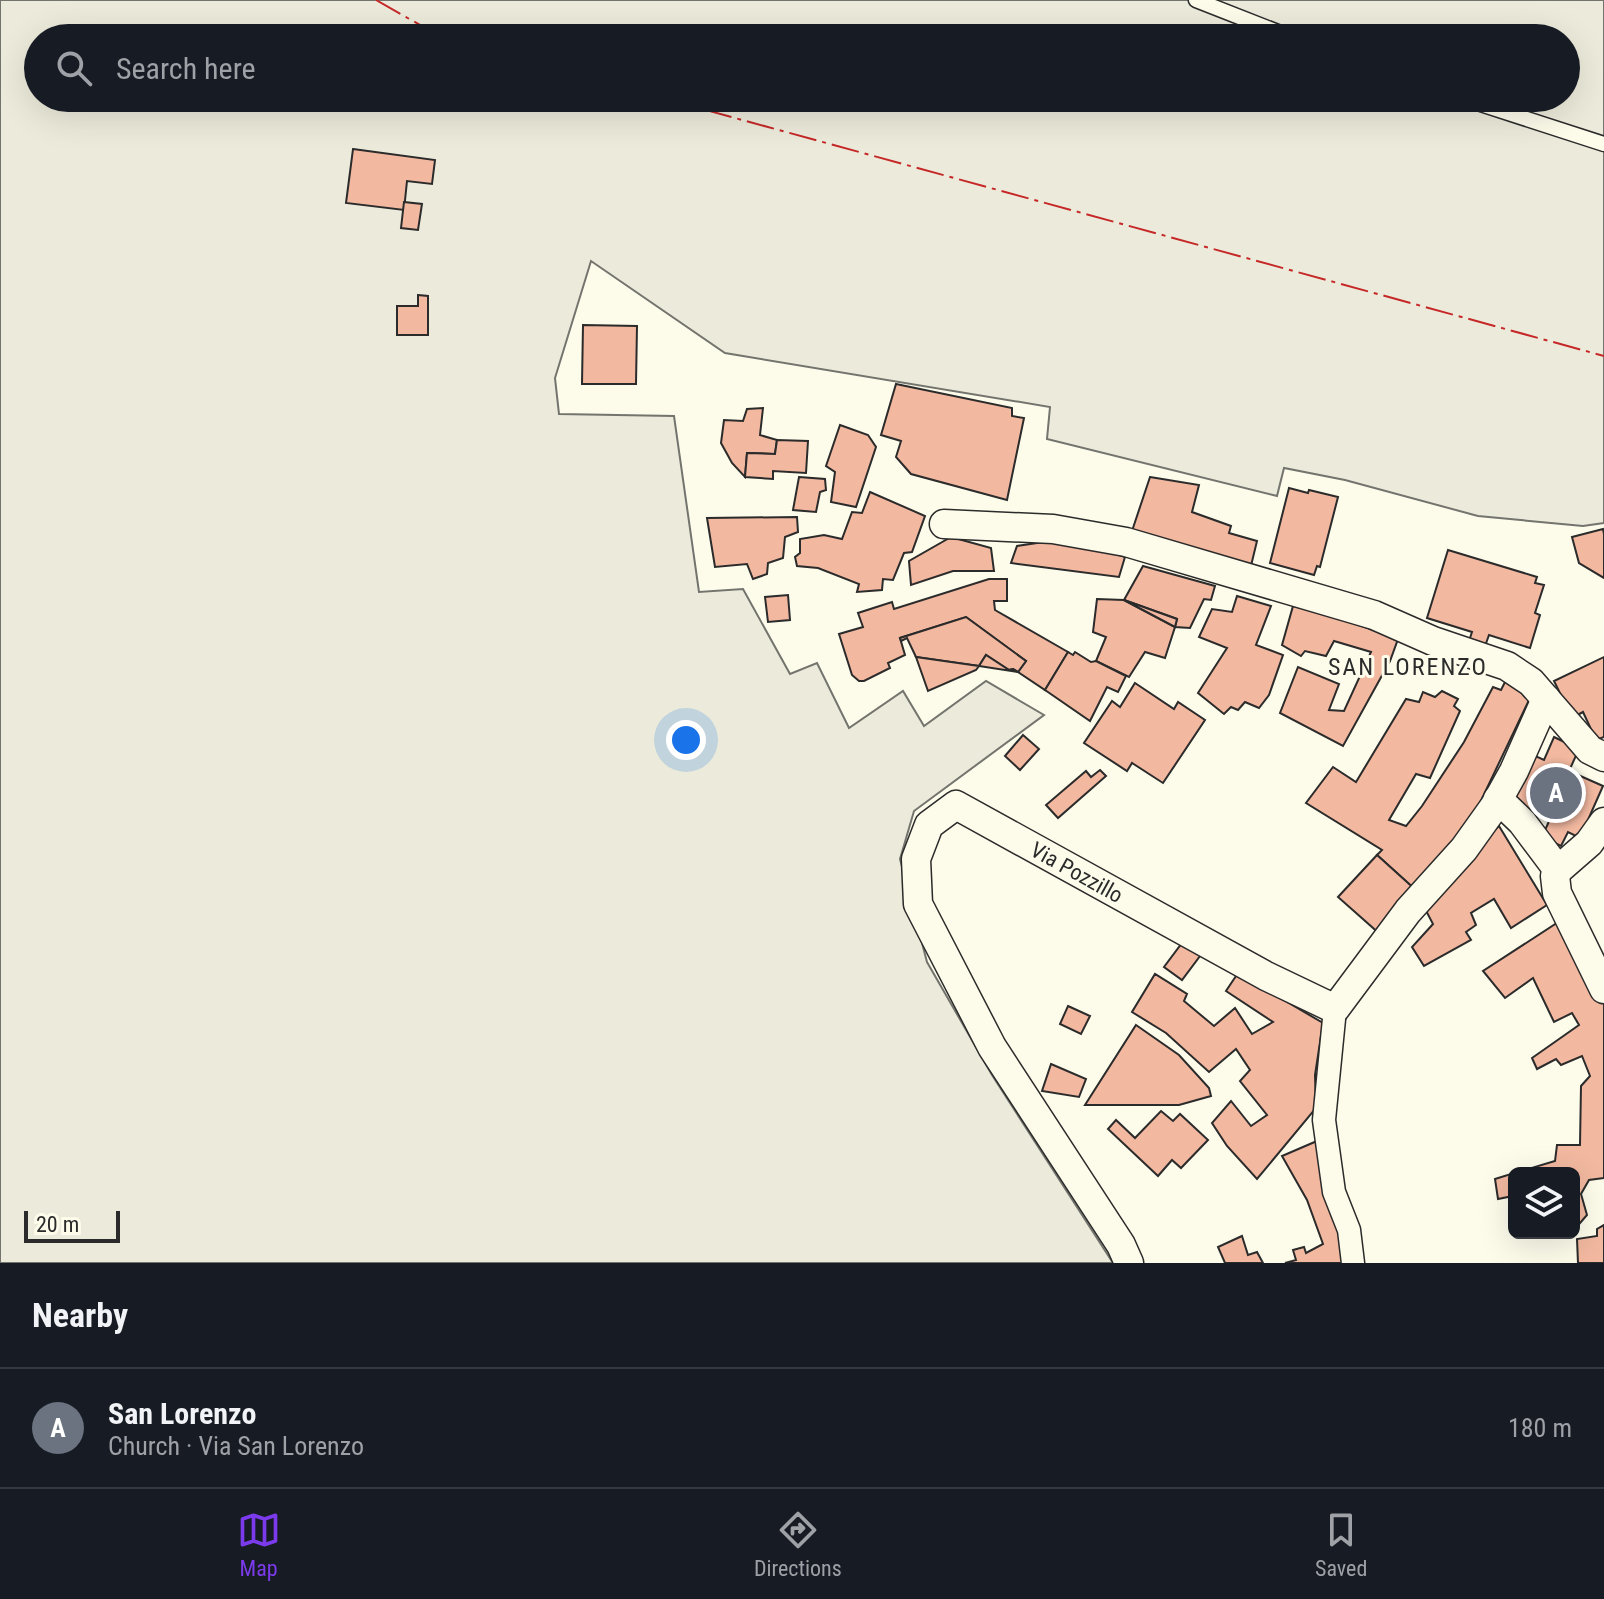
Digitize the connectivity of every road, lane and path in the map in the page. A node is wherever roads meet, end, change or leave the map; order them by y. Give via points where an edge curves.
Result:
1 (1196, 0) edge
2 (1257, 24) edge
3 (1505, 112) edge
4 (1604, 144) edge
5 (944, 524) dead end
6 (1546, 699) junction
7 (1604, 757) edge
8 (1498, 799) junction
9 (1604, 822) edge
10 (1558, 870) junction
11 (1604, 989) edge
12 (1335, 1009) junction
13 (1129, 1263) edge
14 (1353, 1263) edge

1 - 2 lane
3 - 4 lane
5 - 6 street via 1053,529 1126,542 1374,615 1507,666
6 - 7 street via 1590,750
6 - 8 street
8 - 10 street
8 - 12 street
9 - 10 street
10 - 11 street via 1557,893
12 - 13 street, Via Pozzillo via 956,805 929,825 916,859 918,904 992,1047
12 - 14 street via 1324,1120 1334,1192 1349,1230

